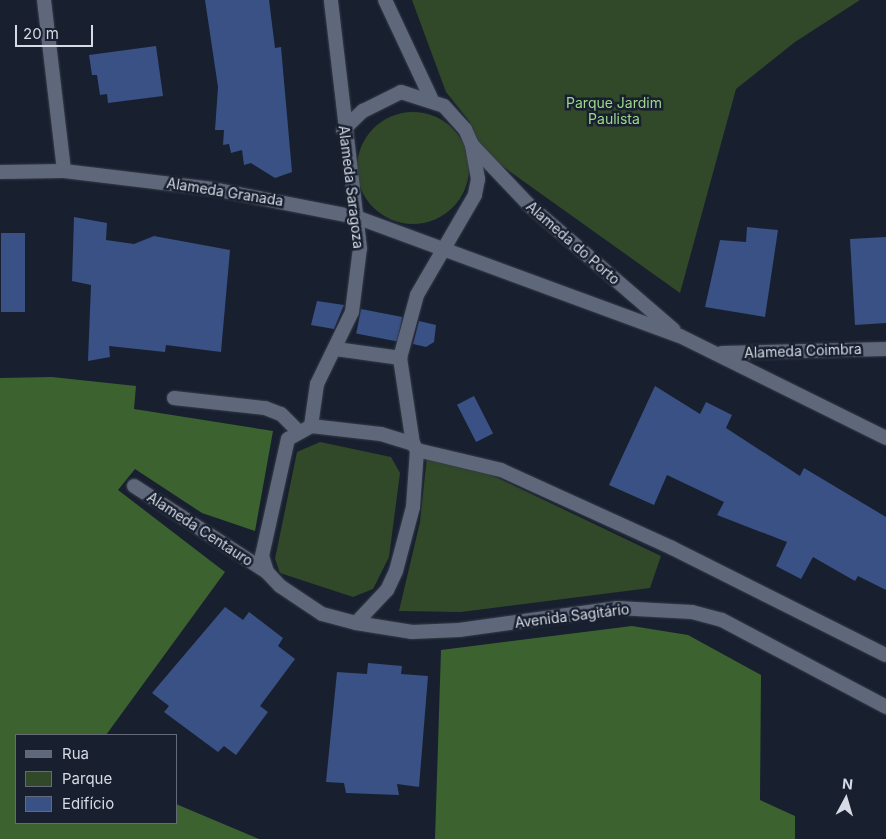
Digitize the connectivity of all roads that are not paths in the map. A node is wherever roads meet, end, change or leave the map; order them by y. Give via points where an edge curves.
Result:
1 (44, 0) edge
2 (331, 0) edge
3 (385, 0) edge
4 (431, 98) junction
5 (343, 130) junction
6 (472, 145) junction
7 (64, 171) junction
8 (0, 172) edge
9 (356, 217) junction
10 (444, 247) junction
11 (680, 336) junction
12 (336, 349) junction
13 (886, 349) edge
14 (719, 353) junction
15 (400, 358) junction
16 (174, 398) dead end
17 (311, 426) junction
18 (297, 430) junction
19 (886, 438) edge
20 (415, 447) junction
21 (134, 486) dead end
22 (267, 572) junction
23 (356, 623) junction
24 (886, 655) edge
25 (886, 707) edge

1 - 7 street
2 - 5 street, Alameda Saragoza
3 - 4 street
4 - 5 street via 401,92 384,97
4 - 6 street via 455,115
5 - 9 street, Alameda Saragoza
6 - 10 street via 478,180 475,195
6 - 11 street, Alameda do Porto via 529,205
7 - 8 street, Alameda Granada
7 - 9 street, Alameda Granada via 212,189
9 - 10 street, Alameda Granada
9 - 12 street, Alameda Saragoza via 358,282 352,312
10 - 11 street, Alameda do Porto
10 - 15 street via 417,295
11 - 14 street, Alameda do Porto
12 - 15 street
12 - 17 street, Alameda Saragoza via 317,384
13 - 14 street, Alameda Coimbra
14 - 19 street, Alameda do Porto
15 - 20 street
16 - 18 street via 265,408 281,414
17 - 18 street
17 - 20 street via 381,434
18 - 22 street via 288,439 265,530 262,556
20 - 23 street via 413,507 396,571 387,590
20 - 24 street via 501,470 672,548
21 - 22 street, Alameda Centauro
22 - 23 street, Alameda Centauro via 322,614
23 - 25 street, Avenida Sagitário via 412,632 459,630 617,608 692,612 722,620

